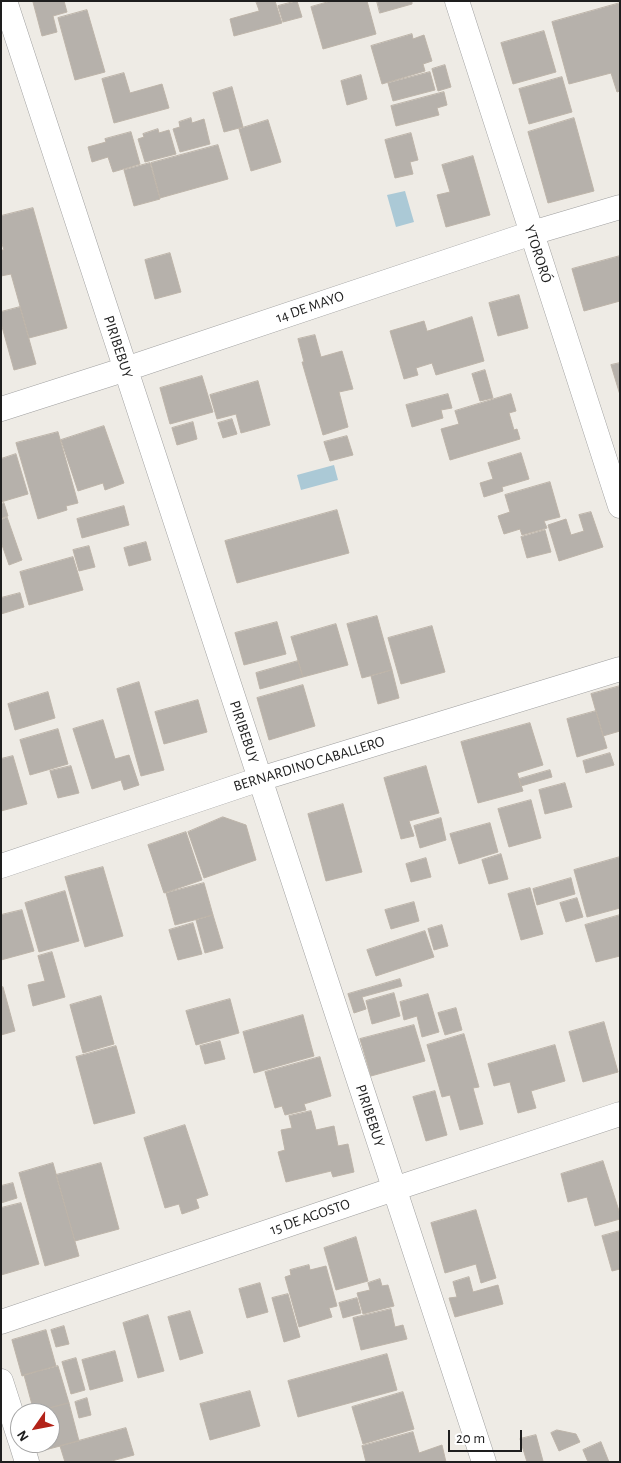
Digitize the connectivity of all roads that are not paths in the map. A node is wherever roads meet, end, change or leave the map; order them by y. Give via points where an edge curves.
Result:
1 (5, 1) edge
2 (457, 1) edge
3 (620, 207) edge
4 (532, 233) junction
5 (126, 369) junction
6 (1, 409) edge
7 (620, 506) edge
8 (620, 669) edge
9 (260, 779) junction
10 (1, 866) edge
11 (620, 1114) edge
12 (394, 1189) junction
13 (1, 1322) edge
14 (1, 1381) edge
15 (10, 1408) edge
16 (484, 1462) edge

1 - 5 street, PIRIBEBUY
2 - 4 street, YTORORÓ
3 - 4 street, 14 DE MAYO
4 - 5 street, 14 DE MAYO
4 - 7 street, YTORORÓ
5 - 6 street, 14 DE MAYO
5 - 9 street, PIRIBEBUY
8 - 9 street, BERNARDINO CABALLERO
9 - 10 street, BERNARDINO CABALLERO
9 - 12 street, PIRIBEBUY
11 - 12 street, 15 DE AGOSTO
12 - 13 street, 15 DE AGOSTO
12 - 16 street, PIRIBEBUY
14 - 15 street

